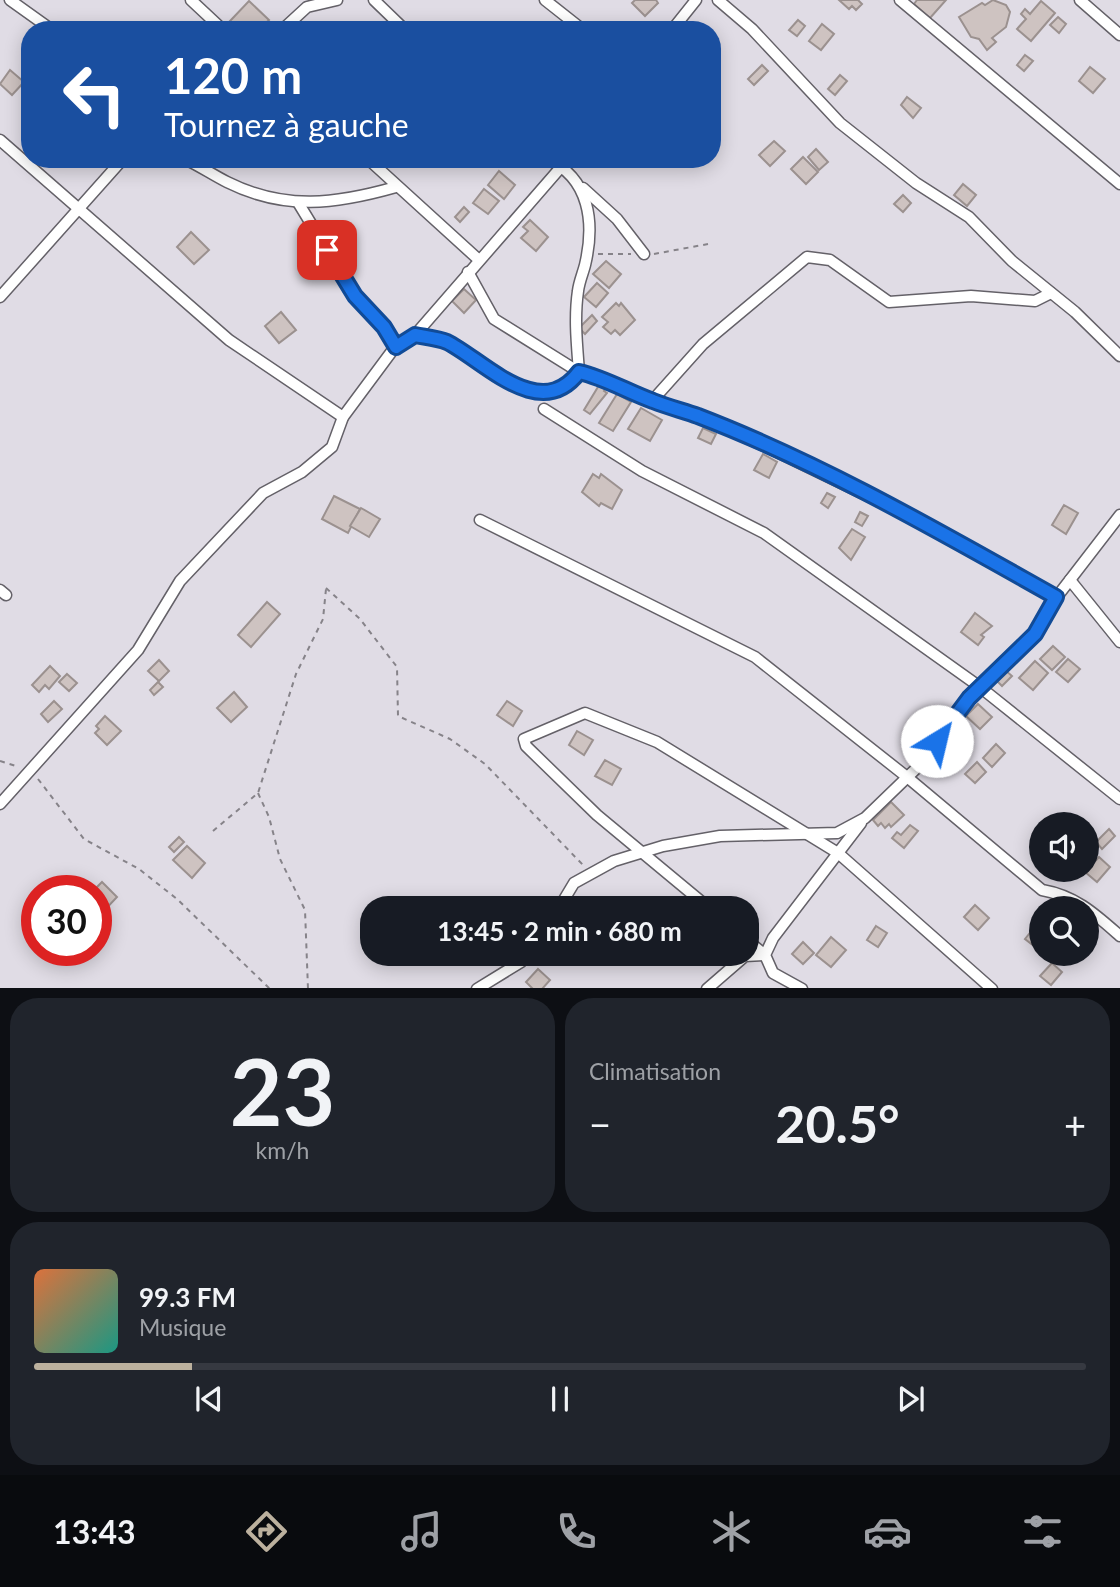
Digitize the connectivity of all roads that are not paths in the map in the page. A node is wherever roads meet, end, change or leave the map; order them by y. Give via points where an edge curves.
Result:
1 (10, 0) edge
2 (191, 0) edge
3 (337, 0) edge
4 (373, 0) edge
5 (545, 0) edge
6 (696, 0) edge
7 (718, 0) edge
8 (900, 0) edge
9 (1080, 0) edge
10 (39, 21) edge
11 (213, 21) edge
12 (292, 21) edge
13 (395, 21) edge
14 (572, 21) edge
15 (678, 21) edge
16 (1120, 34) edge
17 (0, 140) edge
18 (21, 159) edge
19 (31, 168) edge
20 (115, 168) edge
21 (202, 168) edge
22 (377, 168) edge
23 (561, 168) edge
24 (569, 168) edge
25 (1120, 184) edge
26 (582, 186) junction
27 (396, 187) junction
28 (299, 204) junction
29 (77, 210) junction
30 (645, 254) dead end
31 (479, 260) junction
32 (468, 272) junction
33 (1051, 293) junction
34 (0, 297) edge
35 (415, 335) junction
36 (396, 347) junction
37 (1120, 356) edge
38 (579, 372) junction
39 (652, 401) junction
40 (544, 409) dead end
41 (343, 417) junction
42 (1120, 515) edge
43 (480, 520) dead end
44 (1070, 580) junction
45 (1056, 597) junction
46 (1120, 642) edge
47 (980, 687) junction
48 (907, 777) junction
49 (1120, 799) edge
50 (0, 804) edge
51 (865, 818) junction
52 (806, 834) junction
53 (641, 853) junction
54 (838, 853) junction
55 (566, 896) edge
56 (694, 896) edge
57 (1120, 936) edge
58 (759, 950) edge
59 (765, 955) junction
60 (514, 966) edge
61 (479, 988) edge
62 (708, 988) edge
63 (800, 988) edge
64 (991, 988) edge

1 - 10 street
2 - 11 street
3 - 12 street via 307,7
4 - 13 street
5 - 14 street
6 - 15 street
7 - 33 street via 752,29 840,123 916,183 969,217
8 - 25 street
9 - 16 street
17 - 18 street
19 - 29 street
20 - 29 street
21 - 28 street via 245,190
22 - 27 street
23 - 31 street
24 - 26 street
26 - 30 street
26 - 38 street via 590,216 586,262 578,288
27 - 28 street
27 - 31 street
28 - 36 street via 355,296
29 - 34 street
29 - 41 street via 229,340
31 - 32 street
32 - 35 street
32 - 38 street via 495,319
33 - 37 street
33 - 39 street via 1035,301 971,296 889,302 830,260 807,257 703,344
35 - 36 street
35 - 38 street via 446,342 519,388 546,391 571,382
36 - 41 street
38 - 39 street
39 - 45 street via 699,416 865,493
40 - 47 street via 642,471 764,533
41 - 50 street via 332,447 302,472 262,494 180,582 138,650
42 - 44 street
43 - 48 street via 755,657
44 - 45 street
44 - 46 street
45 - 47 street via 1035,634
47 - 48 street
47 - 49 street
48 - 51 street
48 - 57 street via 1042,890 1085,905
51 - 52 street via 837,833
51 - 54 street
52 - 53 street via 720,836
52 - 53 street via 657,742 599,717 585,713 524,739 526,746
52 - 54 street
53 - 55 street via 574,883
53 - 56 street
54 - 59 street
54 - 64 street
58 - 59 street
59 - 62 street via 745,956
59 - 63 street via 773,973
60 - 61 street

